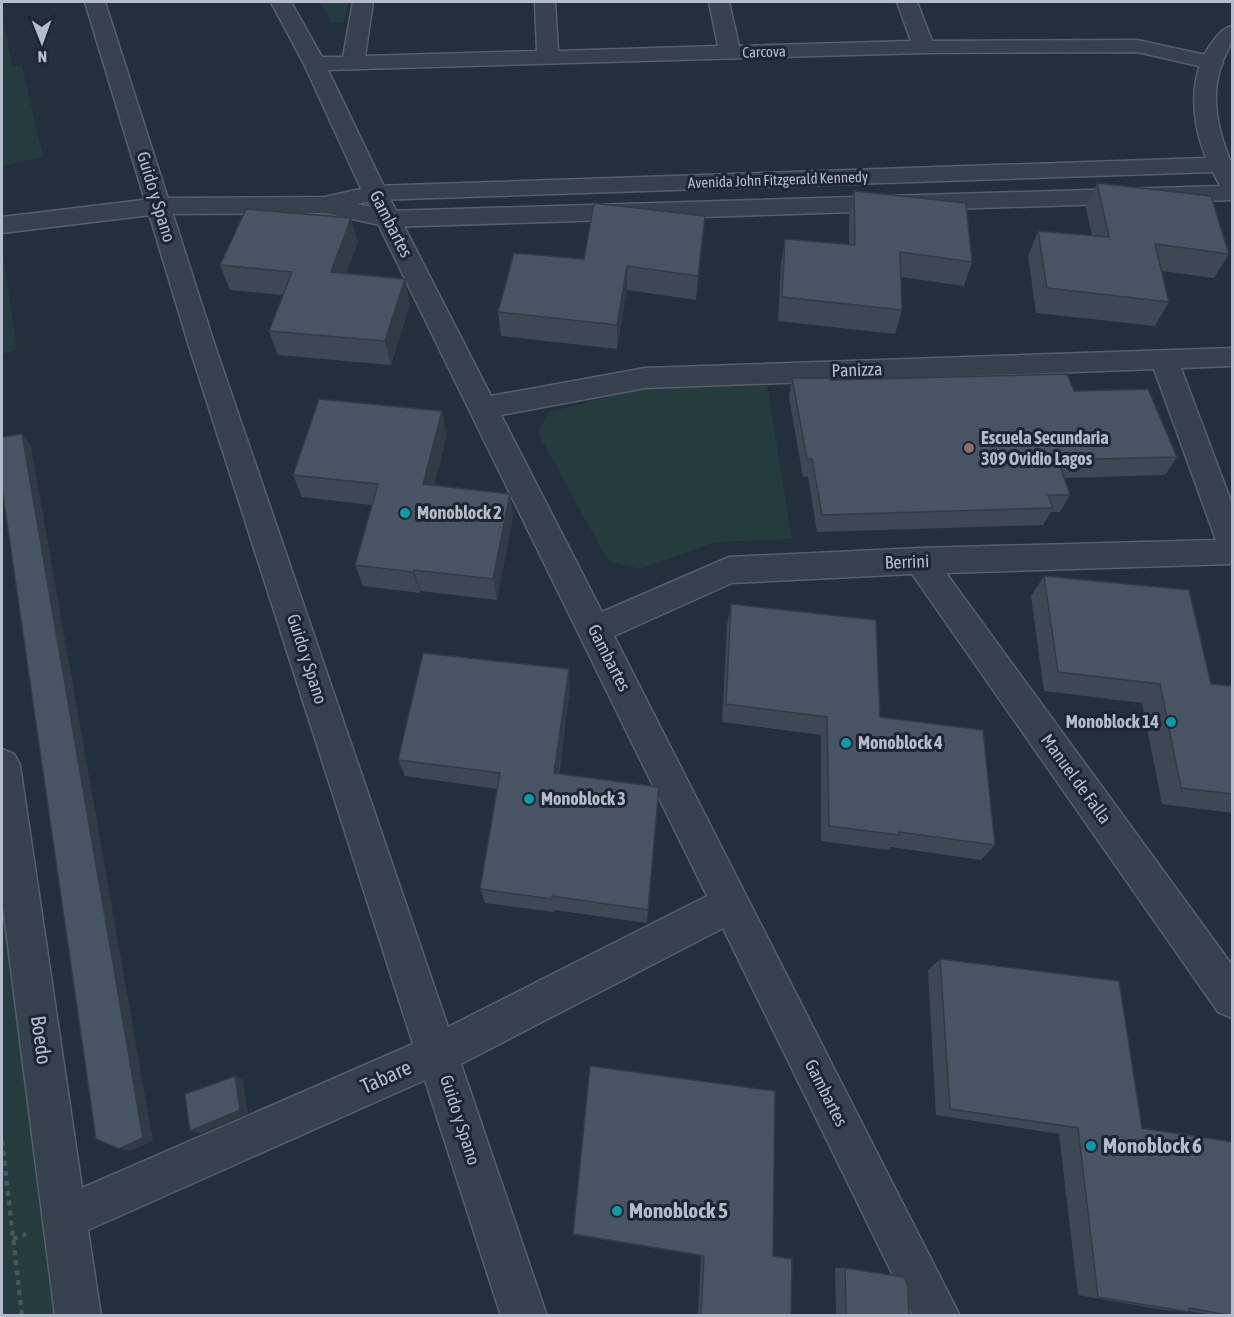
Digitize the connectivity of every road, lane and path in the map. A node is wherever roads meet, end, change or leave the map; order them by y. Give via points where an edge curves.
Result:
1 (95, 2) edge
2 (281, 2) edge
3 (363, 2) edge
4 (545, 2) edge
5 (719, 2) edge
6 (907, 2) edge
7 (1233, 32) edge
8 (924, 47) junction
9 (730, 53) junction
10 (548, 58) junction
11 (353, 62) junction
12 (1212, 63) junction
13 (315, 64) junction
14 (1229, 178) edge
15 (159, 206) junction
16 (382, 206) junction
17 (2, 225) edge
18 (1233, 357) edge
19 (1164, 359) junction
20 (484, 408) junction
21 (1233, 543) edge
22 (1233, 552) edge
23 (920, 561) junction
24 (595, 630) junction
25 (2, 765) edge
26 (731, 904) junction
27 (1233, 998) edge
28 (438, 1054) junction
29 (2, 1141) edge
30 (66, 1217) junction
31 (22, 1316) edge
32 (78, 1316) edge
33 (524, 1316) edge
34 (937, 1316) edge

1 - 15 street, Guido y Spano
2 - 13 street, Gambartes
3 - 11 street
4 - 10 street
5 - 9 street
6 - 8 street
7 - 12 street
8 - 9 street, Carcova
8 - 12 street, Carcova via 1137,46
9 - 10 street, Carcova
10 - 11 street, Carcova
11 - 13 street, Carcova
12 - 14 street via 1204,93 1206,128
13 - 16 street, Gambartes
14 - 16 street, Avenida John Fitzgerald Kennedy
15 - 16 street, Avenida John Fitzgerald Kennedy
15 - 17 street, Avenida John Fitzgerald Kennedy
15 - 28 street, Guido y Spano
16 - 20 street, Gambartes
18 - 19 street, Panizza
19 - 20 street, Panizza via 645,378
19 - 21 street
20 - 24 street, Gambartes
22 - 23 street, Berrini
23 - 24 street, Berrini via 729,570
23 - 27 street, Manuel de Falla
24 - 26 street, Gambartes
25 - 30 street, Boedo
26 - 28 street, Tabare
26 - 34 street, Gambartes
28 - 30 street, Tabare
28 - 33 street, Guido y Spano
29 - 31 path
30 - 32 street, Boedo

